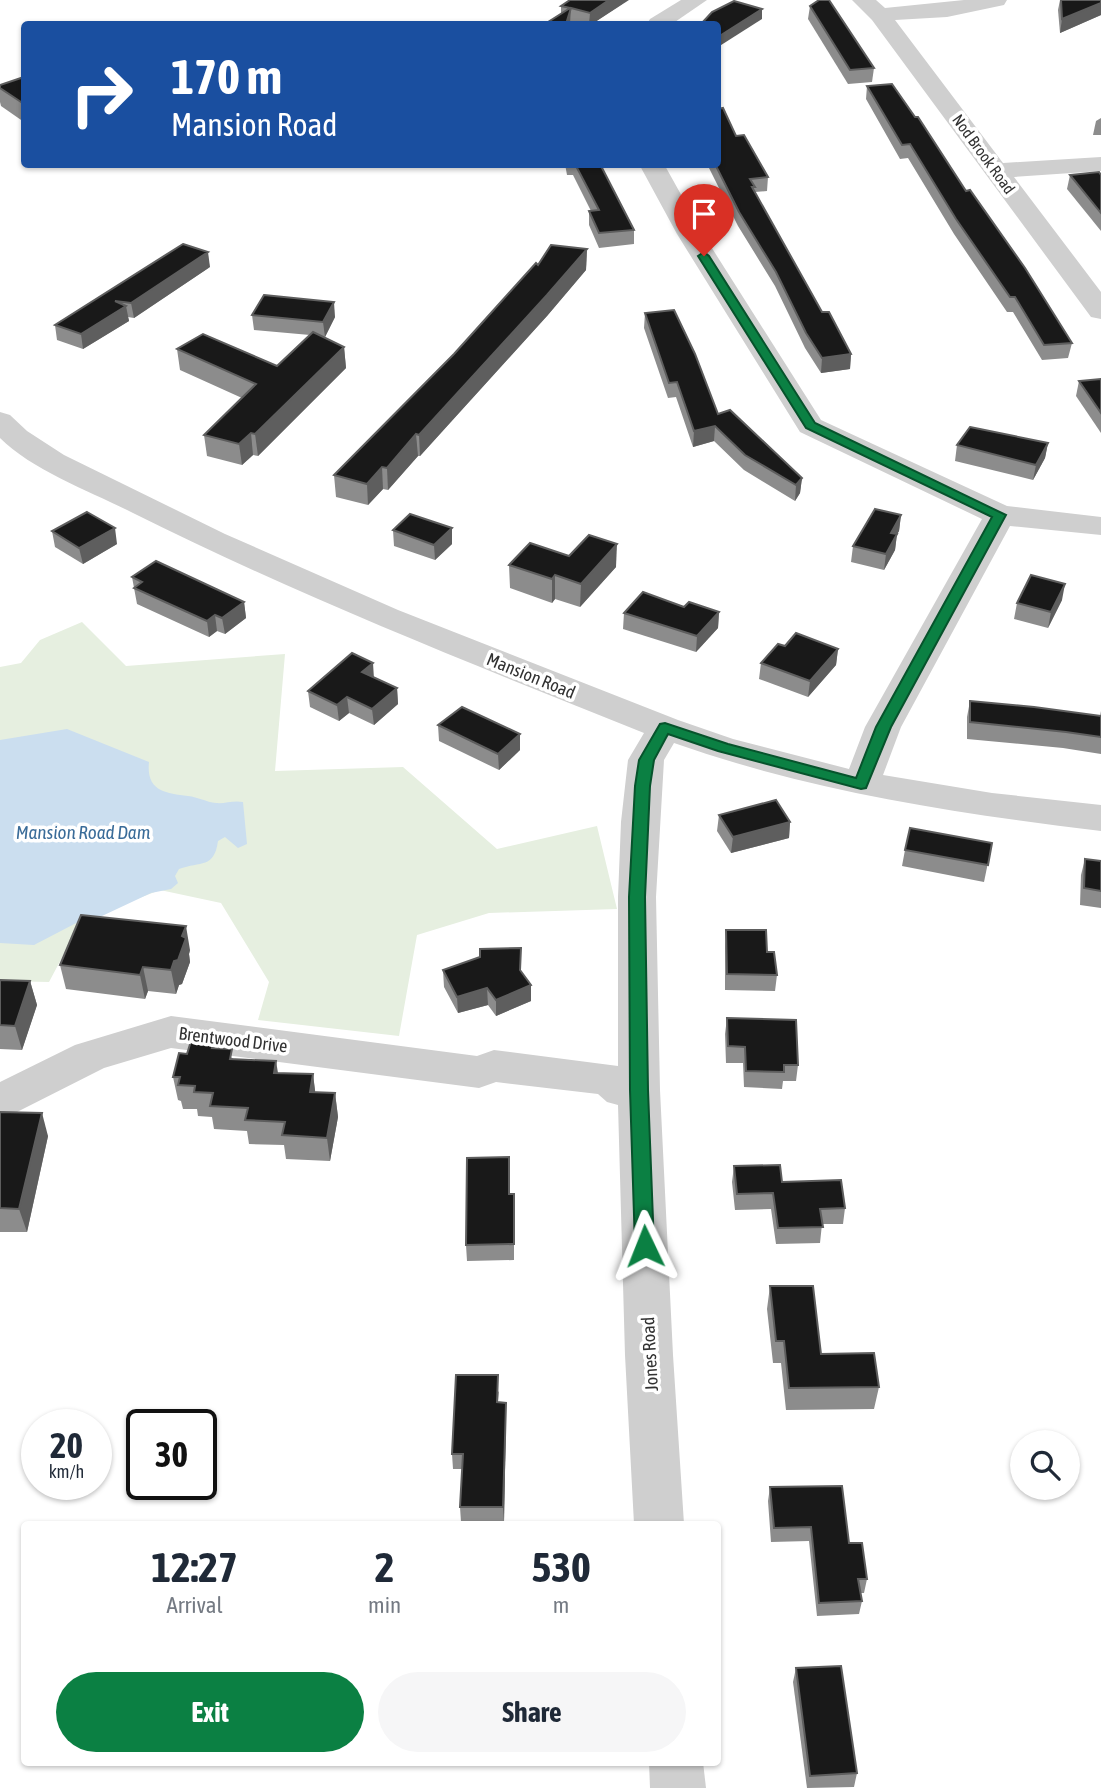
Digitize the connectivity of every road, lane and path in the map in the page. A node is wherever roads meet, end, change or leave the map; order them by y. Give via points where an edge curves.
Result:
1 (695, 0) edge
2 (996, 0) edge
3 (872, 7) edge
4 (663, 21) edge
5 (1101, 164) edge
6 (653, 168) edge
7 (996, 171) junction
8 (1101, 312) edge
9 (0, 421) edge
10 (1000, 515) junction
11 (1101, 526) edge
12 (665, 728) junction
13 (861, 784) junction
14 (1101, 818) edge
15 (630, 1090) junction
16 (0, 1101) edge
17 (659, 1521) edge
18 (676, 1766) edge
19 (678, 1788) edge

1 - 4 street
2 - 3 street via 947,10
3 - 7 street, Nod Brook Road
5 - 7 street
6 - 10 street via 810,426
7 - 8 street, Nod Brook Road
9 - 12 street, Mansion Road via 53,461 214,541 386,617
10 - 11 street
10 - 13 street via 883,727
12 - 13 street, Mansion Road
12 - 15 street, Jones Road via 646,760 639,822
13 - 14 street, Mansion Road
15 - 16 street, Brentwood Drive via 603,1101 492,1086 479,1072 171,1032 90,1056
15 - 17 street, Jones Road
18 - 19 street

